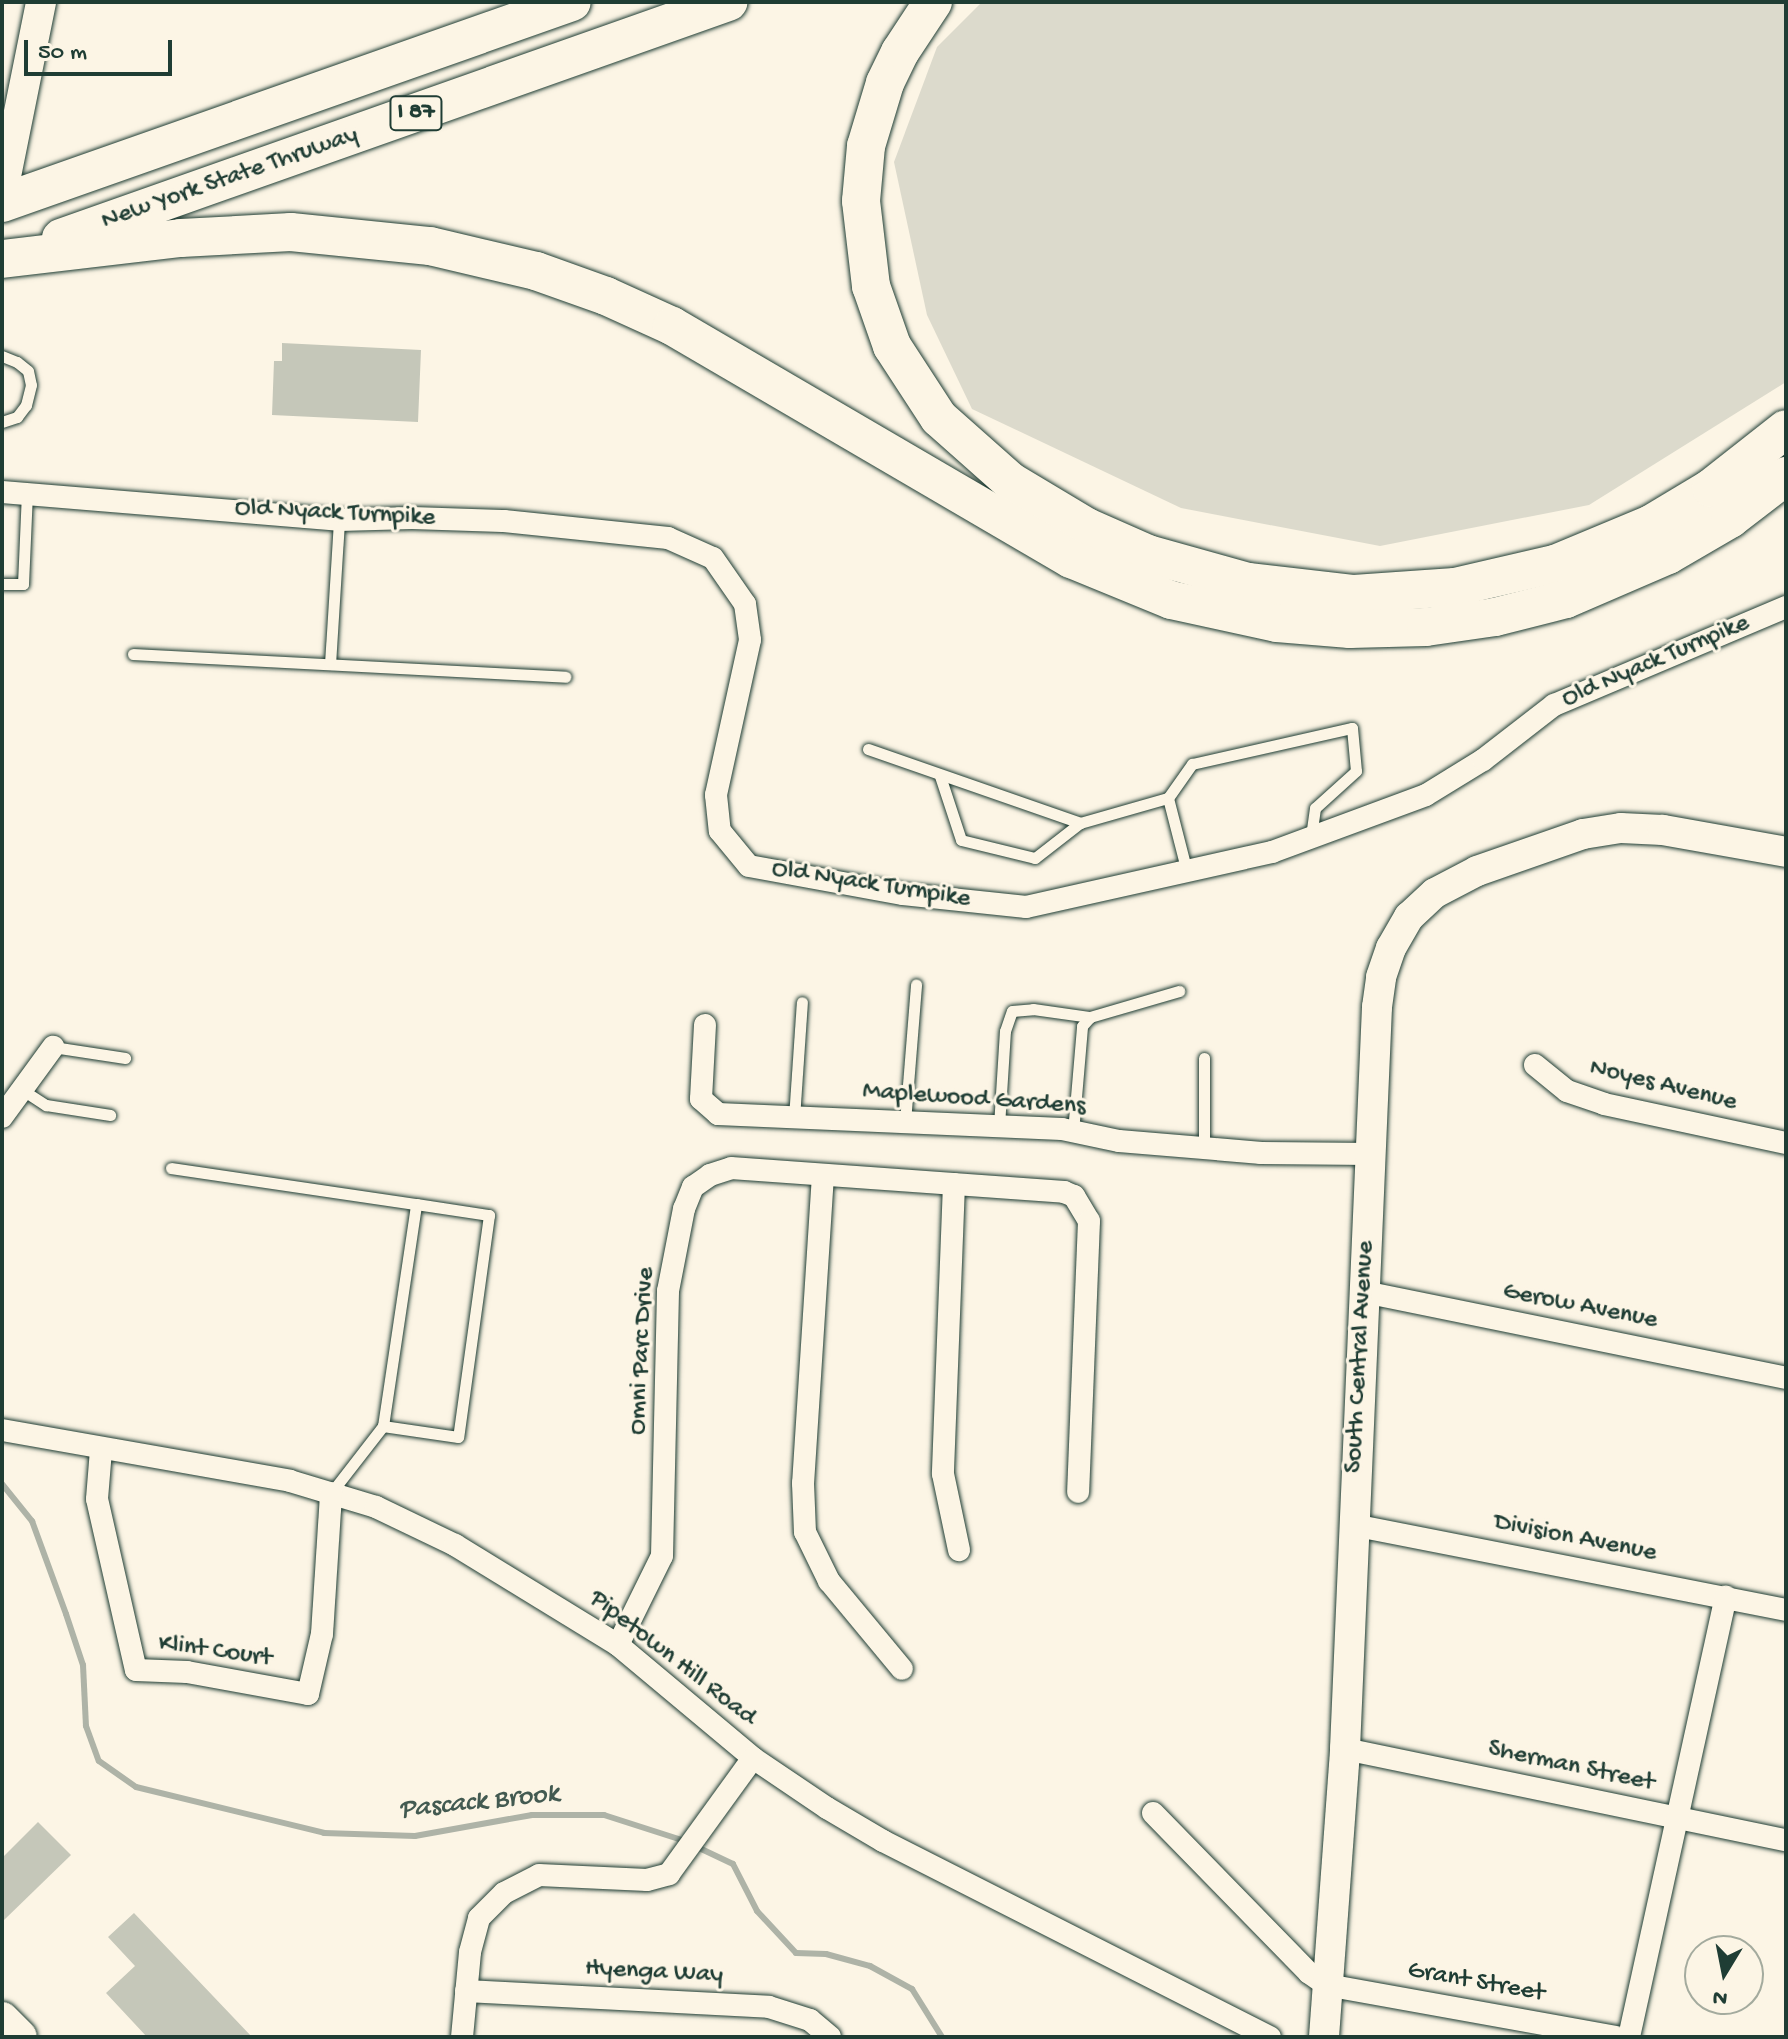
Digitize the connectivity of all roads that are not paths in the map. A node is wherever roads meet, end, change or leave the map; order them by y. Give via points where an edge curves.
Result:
1 (41, 2) edge
2 (572, 2) edge
3 (728, 2) edge
4 (933, 2) edge
5 (2, 196) edge
6 (2, 203) edge
7 (106, 236) junction
8 (2, 258) edge
9 (2, 356) edge
10 (2, 422) edge
11 (1786, 429) edge
12 (1786, 476) edge
13 (2, 492) edge
14 (27, 493) junction
15 (339, 520) junction
16 (2, 584) edge
17 (1786, 607) edge
18 (133, 654) dead end
19 (330, 664) junction
20 (565, 677) dead end
21 (868, 749) dead end
22 (940, 776) junction
23 (1168, 798) junction
24 (1080, 823) junction
25 (1311, 836) junction
26 (1786, 852) edge
27 (1187, 872) junction
28 (916, 984) dead end
29 (1179, 991) dead end
30 (802, 1002) dead end
31 (1090, 1017) junction
32 (705, 1025) dead end
33 (53, 1047) joint
34 (125, 1058) dead end
35 (1204, 1058) dead end
36 (1535, 1065) dead end
37 (21, 1088) junction
38 (110, 1115) dead end
39 (2, 1117) edge
40 (794, 1118) junction
41 (905, 1122) junction
42 (999, 1126) junction
43 (1073, 1132) junction
44 (1786, 1143) edge
45 (1204, 1149) junction
46 (1371, 1154) junction
47 (171, 1168) dead end
48 (823, 1175) junction
49 (954, 1184) junction
50 (416, 1204) junction
51 (1364, 1292) junction
52 (1786, 1378) edge
53 (383, 1426) junction
54 (2, 1430) edge
55 (101, 1450) junction
56 (1078, 1492) dead end
57 (331, 1493) junction
58 (1353, 1525) junction
59 (959, 1550) dead end
60 (1726, 1597) junction
61 (1786, 1610) edge
62 (618, 1645) junction
63 (902, 1669) dead end
64 (1345, 1749) junction
65 (753, 1758) junction
66 (1153, 1813) dead end
67 (1677, 1818) junction
68 (1786, 1840) edge
69 (1327, 1985) junction
70 (466, 1991) junction
71 (2, 2019) edge
72 (20, 2037) edge
73 (462, 2037) edge
74 (830, 2037) edge
75 (1270, 2037) edge
76 (1324, 2037) edge
77 (1615, 2037) edge
78 (1629, 2037) edge

1 - 5 street
2 - 6 highway, New York State Thruway / I 87
3 - 7 highway, New York State Thruway / I 87
4 - 11 highway via 885,83 866,146 861,201 871,286 892,346 939,418 1010,481 1087,527 1169,561 1248,582 1354,594 1455,587 1555,564 1620,539 1711,488
7 - 8 highway, New York State Thruway / I 87
7 - 12 highway via 323,233 430,246 536,271 682,331 995,518 1092,569 1171,600 1277,623 1350,629 1426,627 1566,599 1668,555 1730,519
9 - 10 lane via 28,371 31,385 17,417
13 - 14 street, Old Nyack Turnpike
14 - 15 street, Old Nyack Turnpike
14 - 16 lane via 23,584
15 - 19 lane
15 - 27 street, Old Nyack Turnpike via 504,521 668,538 713,558 745,604 750,640 716,795 720,831 749,866 903,894 1026,907
17 - 25 street, Old Nyack Turnpike via 1554,705 1483,760 1426,795
18 - 19 lane
19 - 20 lane
21 - 22 lane
22 - 24 lane
22 - 24 lane via 961,840 1035,858
23 - 24 lane
23 - 25 lane via 1192,764 1352,728 1356,771 1315,808
23 - 27 lane
25 - 27 street, Old Nyack Turnpike via 1272,852
26 - 46 street, South Central Avenue via 1663,830 1621,828 1583,834 1477,871 1435,893 1409,917 1381,977
28 - 41 lane
29 - 31 lane
30 - 40 lane
31 - 42 lane via 1012,1011 1005,1031
31 - 43 lane via 1082,1026
32 - 40 street, Maplewood Gardens via 701,1099 718,1114
33 - 34 lane
33 - 37 street
35 - 45 lane
36 - 44 street, Noyes Avenue via 1567,1091 1604,1104
37 - 38 lane via 46,1105
37 - 39 street
40 - 41 street, Maplewood Gardens
41 - 42 street, Maplewood Gardens
42 - 43 street, Maplewood Gardens
43 - 45 street, Maplewood Gardens
45 - 46 street, Maplewood Gardens
46 - 51 street, South Central Avenue
47 - 50 lane
48 - 49 street, Omni Parc Drive
48 - 62 street, Omni Parc Drive via 731,1168 693,1187 668,1291 662,1556
48 - 63 street via 803,1521 829,1581
49 - 56 street, Omni Parc Drive via 1064,1192 1074,1196 1089,1221
49 - 59 street via 943,1474
50 - 53 lane
50 - 53 lane via 489,1215 458,1437
51 - 52 street, Gerow Avenue
51 - 58 street, South Central Avenue
53 - 57 lane
54 - 55 street, Pipetown Hill Road
55 - 57 street, Pipetown Hill Road via 290,1481
55 - 57 street, Klint Court via 97,1499 136,1670 187,1672 308,1694 322,1634
57 - 62 street, Pipetown Hill Road via 376,1507 455,1545
58 - 60 street, Division Avenue
58 - 64 street, South Central Avenue
60 - 61 street, Division Avenue
60 - 67 street
62 - 65 street, Pipetown Hill Road
64 - 67 street, Sherman Street
64 - 69 street, South Central Avenue
65 - 70 street via 669,1874 647,1880 539,1875 504,1893 479,1918
65 - 75 street, Pipetown Hill Road via 883,1841
66 - 69 street via 1309,1973
67 - 68 street, Sherman Street
67 - 78 street
69 - 76 street, South Central Avenue
69 - 77 street, Grant Street
70 - 73 street
70 - 74 street, Hyenga Way via 769,2007 810,2020
71 - 72 main road

